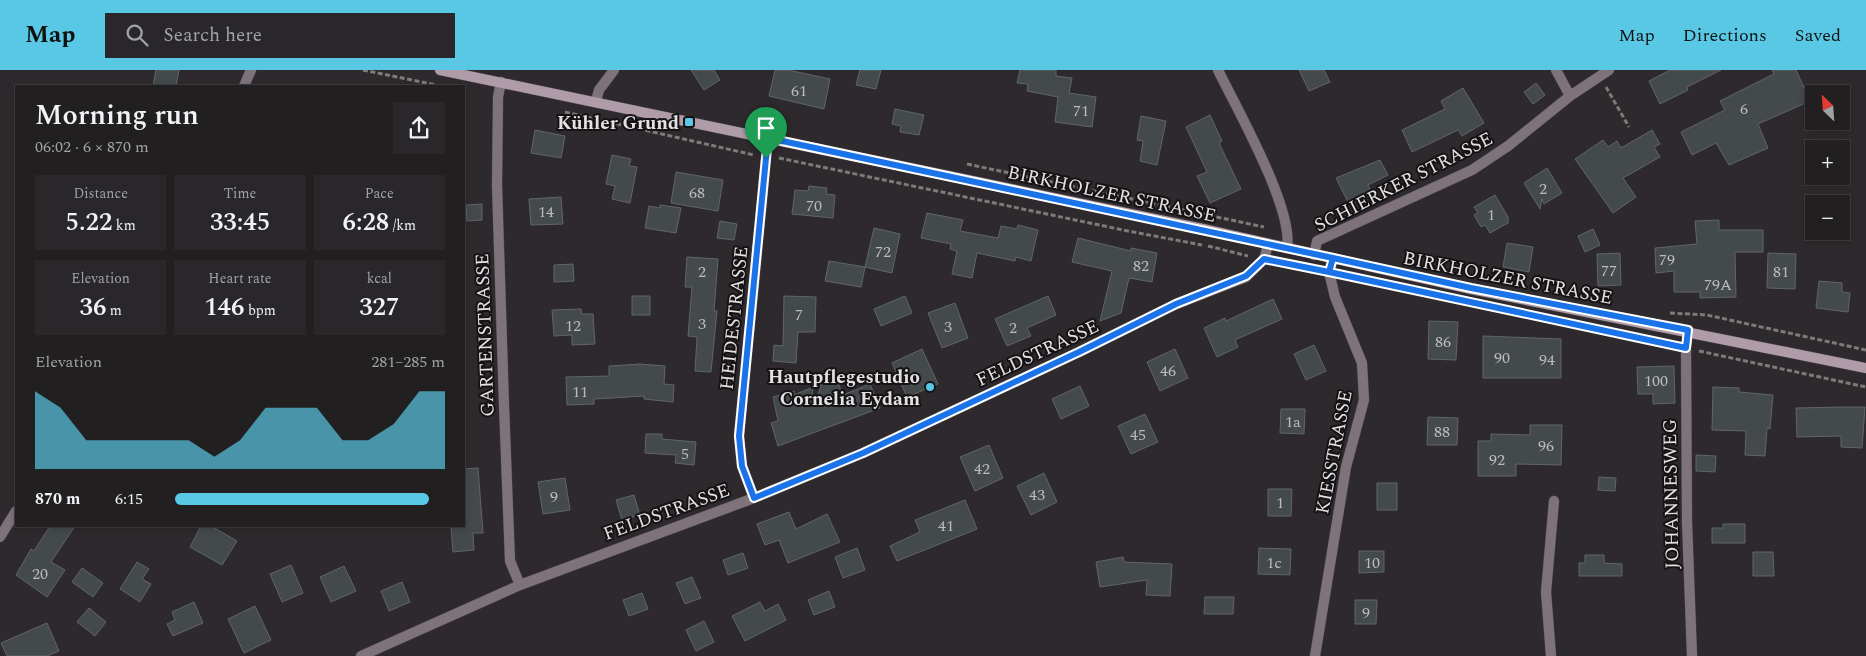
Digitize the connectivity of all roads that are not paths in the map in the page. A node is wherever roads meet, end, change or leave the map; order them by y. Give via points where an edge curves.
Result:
1 (251, 70) edge
2 (440, 70) edge
3 (614, 70) edge
4 (1218, 70) edge
5 (1556, 70) edge
6 (1609, 70) edge
7 (501, 82) junction
8 (244, 85) edge
9 (1570, 96) junction
10 (596, 102) junction
11 (768, 138) junction
12 (1268, 244) junction
13 (1287, 248) junction
14 (1314, 255) junction
15 (1333, 258) junction
16 (1688, 330) junction
17 (1866, 368) edge
18 (754, 498) junction
19 (1554, 500) dead end
20 (15, 513) edge
21 (0, 537) edge
22 (520, 585) junction
23 (361, 656) edge
24 (1315, 656) edge
25 (1551, 656) edge
26 (1692, 656) edge

1 - 8 street
2 - 7 street, BIRKHOLZER STRASSE
3 - 10 street via 599,90
4 - 13 street via 1278,198 1289,235
5 - 9 street
6 - 9 street, SCHIERKER STRASSE
7 - 10 street, BIRKHOLZER STRASSE
7 - 22 street, GARTENSTRASSE via 497,185 504,405 510,561
9 - 14 street, SCHIERKER STRASSE via 1520,137 1472,170 1317,241
10 - 11 street, BIRKHOLZER STRASSE
11 - 12 street, BIRKHOLZER STRASSE
11 - 18 street, HEIDESTRASSE via 739,436 742,466
12 - 13 street, BIRKHOLZER STRASSE
12 - 18 street, FELDSTRASSE via 1264,259 1246,276 1176,304 863,453
13 - 14 street, BIRKHOLZER STRASSE
14 - 15 street, BIRKHOLZER STRASSE
15 - 16 street, BIRKHOLZER STRASSE
15 - 24 street, KIESSTRASSE via 1329,272 1335,297 1362,363 1364,400 1346,467
16 - 17 street, BIRKHOLZER STRASSE
16 - 26 street, JOHANNESWEG via 1687,522
18 - 22 street, FELDSTRASSE
19 - 25 street via 1546,592
20 - 21 street
22 - 23 street, FELDSTRASSE

